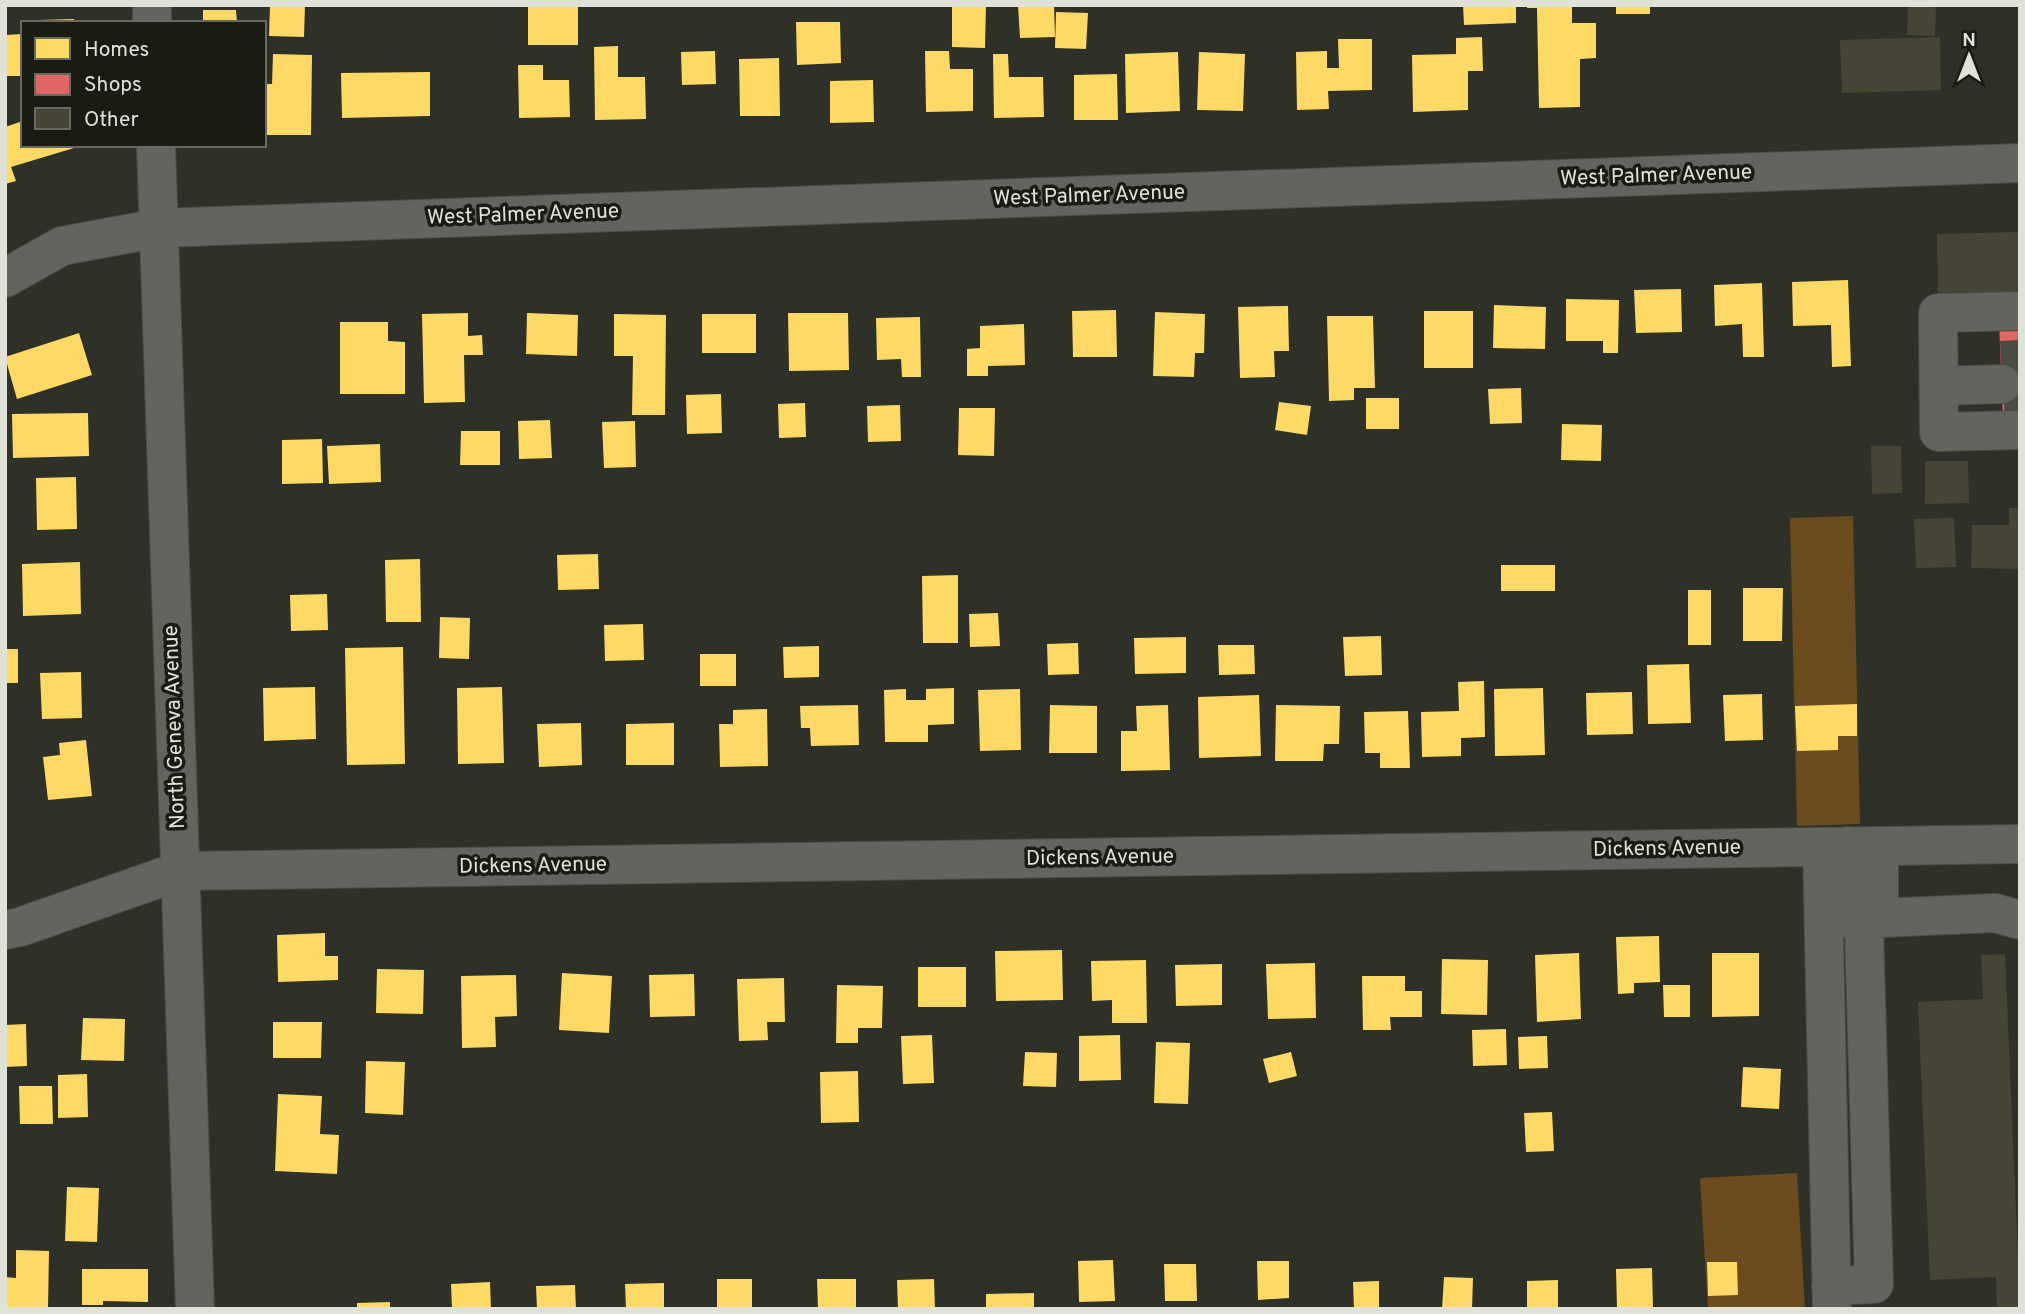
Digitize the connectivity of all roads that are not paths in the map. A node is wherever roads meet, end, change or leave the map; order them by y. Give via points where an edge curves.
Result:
1 (156, 147) edge
2 (2020, 163) edge
3 (159, 228) junction
4 (5, 278) edge
5 (2020, 311) edge
6 (1939, 384) junction
7 (2007, 395) edge
8 (2020, 844) edge
9 (1849, 846) junction
10 (180, 871) junction
11 (2020, 920) edge
12 (1871, 923) junction
13 (5, 930) edge
14 (1832, 1297) edge
15 (195, 1309) edge

1 - 3 street, North Geneva Avenue
2 - 3 street, West Palmer Avenue
3 - 4 street, West Palmer Avenue via 62,246
3 - 10 street, North Geneva Avenue
5 - 6 street via 1938,313
6 - 7 street
6 - 7 street via 1939,432
8 - 9 street, Dickens Avenue
9 - 10 street, Dickens Avenue
9 - 12 street via 1851,919
9 - 14 street
10 - 13 street, Dickens Avenue
10 - 15 street, North Geneva Avenue
11 - 12 street via 1995,913
12 - 14 street via 1874,1284

